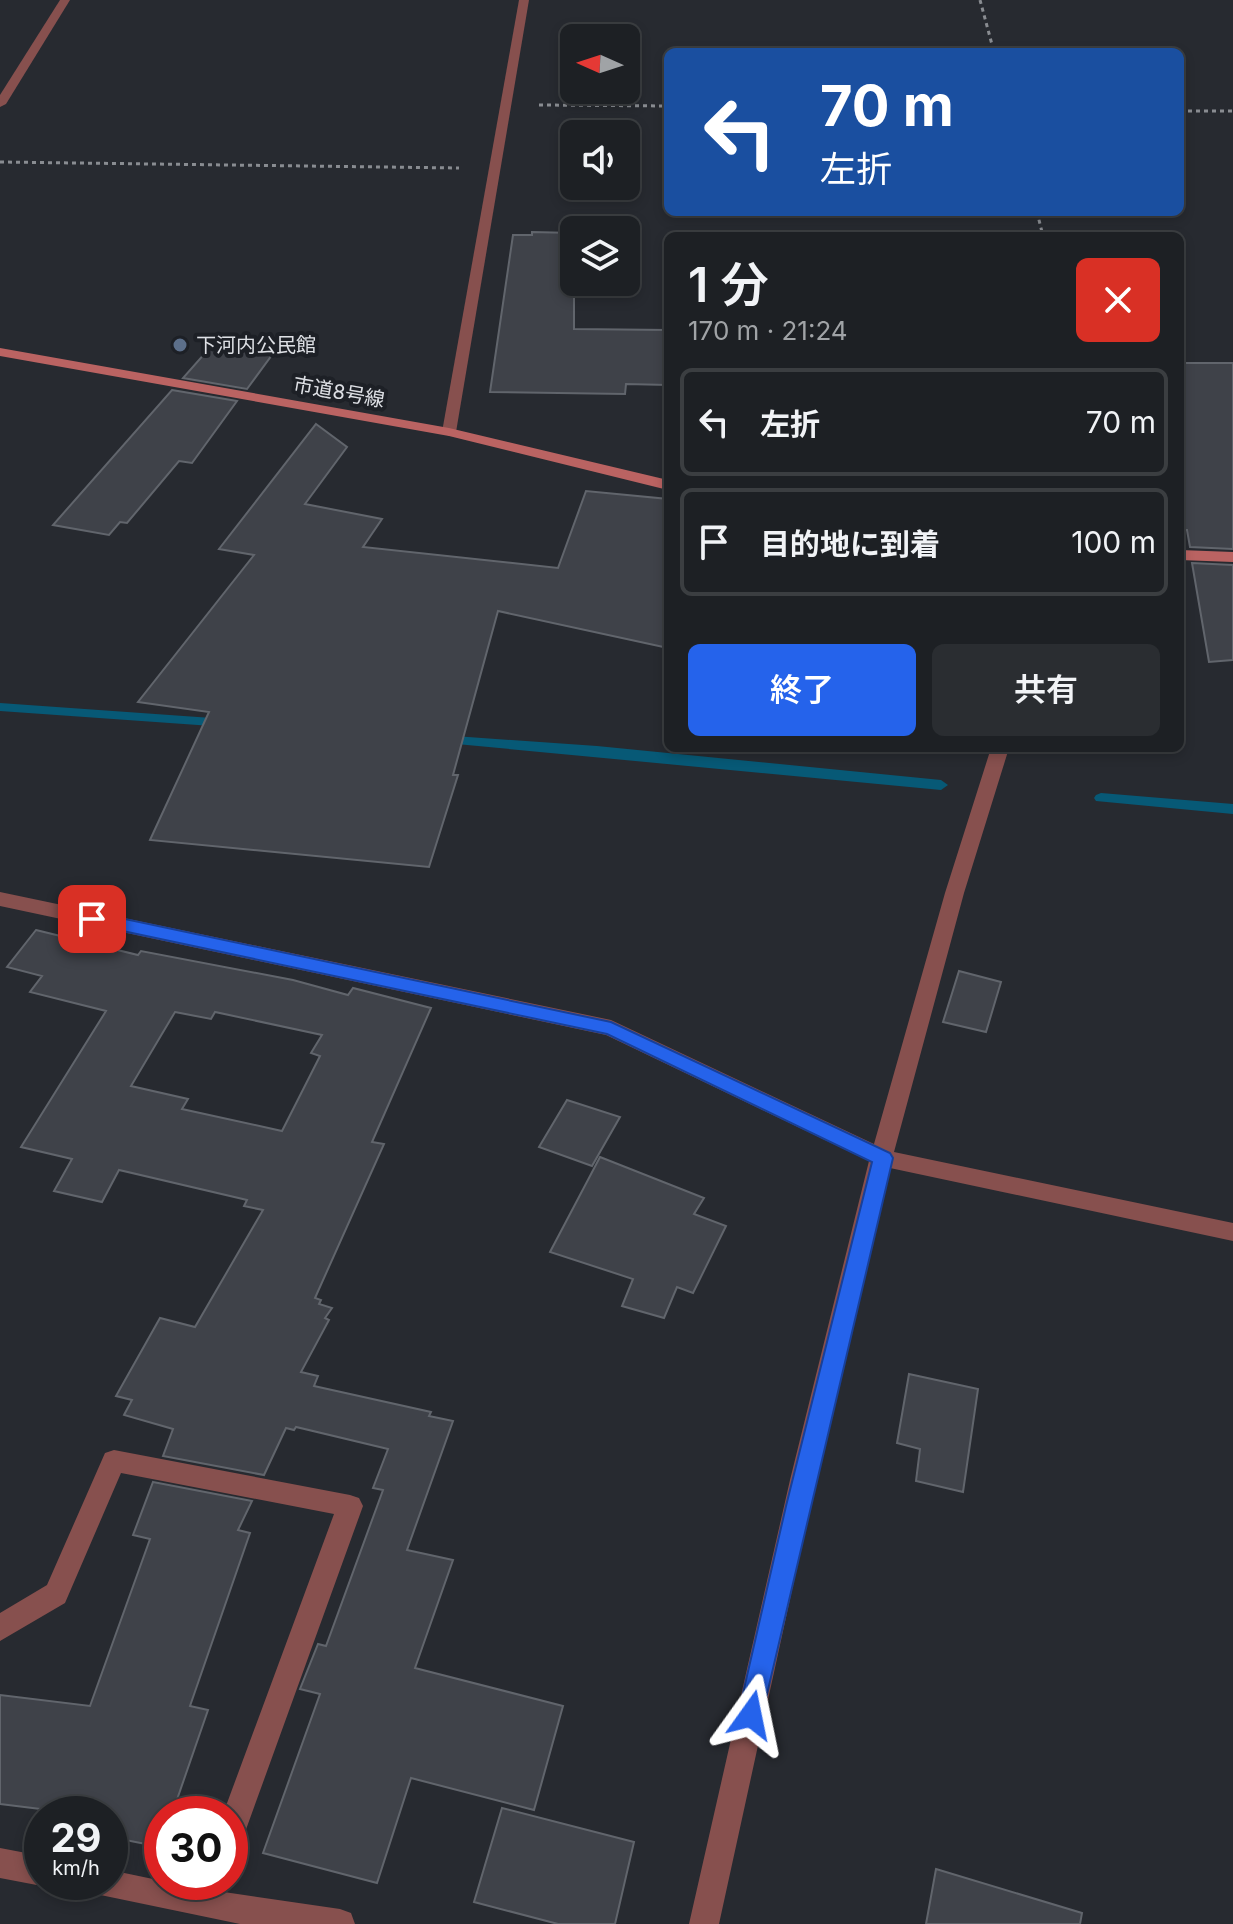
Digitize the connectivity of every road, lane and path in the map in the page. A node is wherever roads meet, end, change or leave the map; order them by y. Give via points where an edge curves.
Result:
1 (65, 0) edge
2 (524, 0) edge
3 (980, 0) edge
4 (993, 48) edge
5 (0, 104) edge
6 (506, 104) junction
7 (664, 106) edge
8 (1184, 111) edge
9 (1233, 111) edge
10 (0, 162) edge
11 (495, 169) junction
12 (0, 352) edge
13 (449, 432) junction
14 (664, 484) edge
15 (1184, 555) edge
16 (1233, 557) edge
17 (999, 752) edge
18 (0, 899) edge
19 (883, 1158) junction
20 (1233, 1232) edge
21 (0, 1628) edge
22 (244, 1796) edge
23 (0, 1863) edge
24 (24, 1868) edge
25 (239, 1900) edge
26 (340, 1924) edge
27 (704, 1924) edge

1 - 5 street
2 - 6 street
3 - 4 path
6 - 7 path
6 - 11 street
8 - 9 path
10 - 11 path
11 - 13 street
12 - 13 street, 市道8号線
13 - 14 street, 市道8号線
15 - 16 street
17 - 19 street via 933,969
18 - 19 street via 611,1028
19 - 20 street
19 - 27 street via 797,1506
21 - 22 street via 56,1594 114,1461 350,1506
23 - 24 street
25 - 26 street

